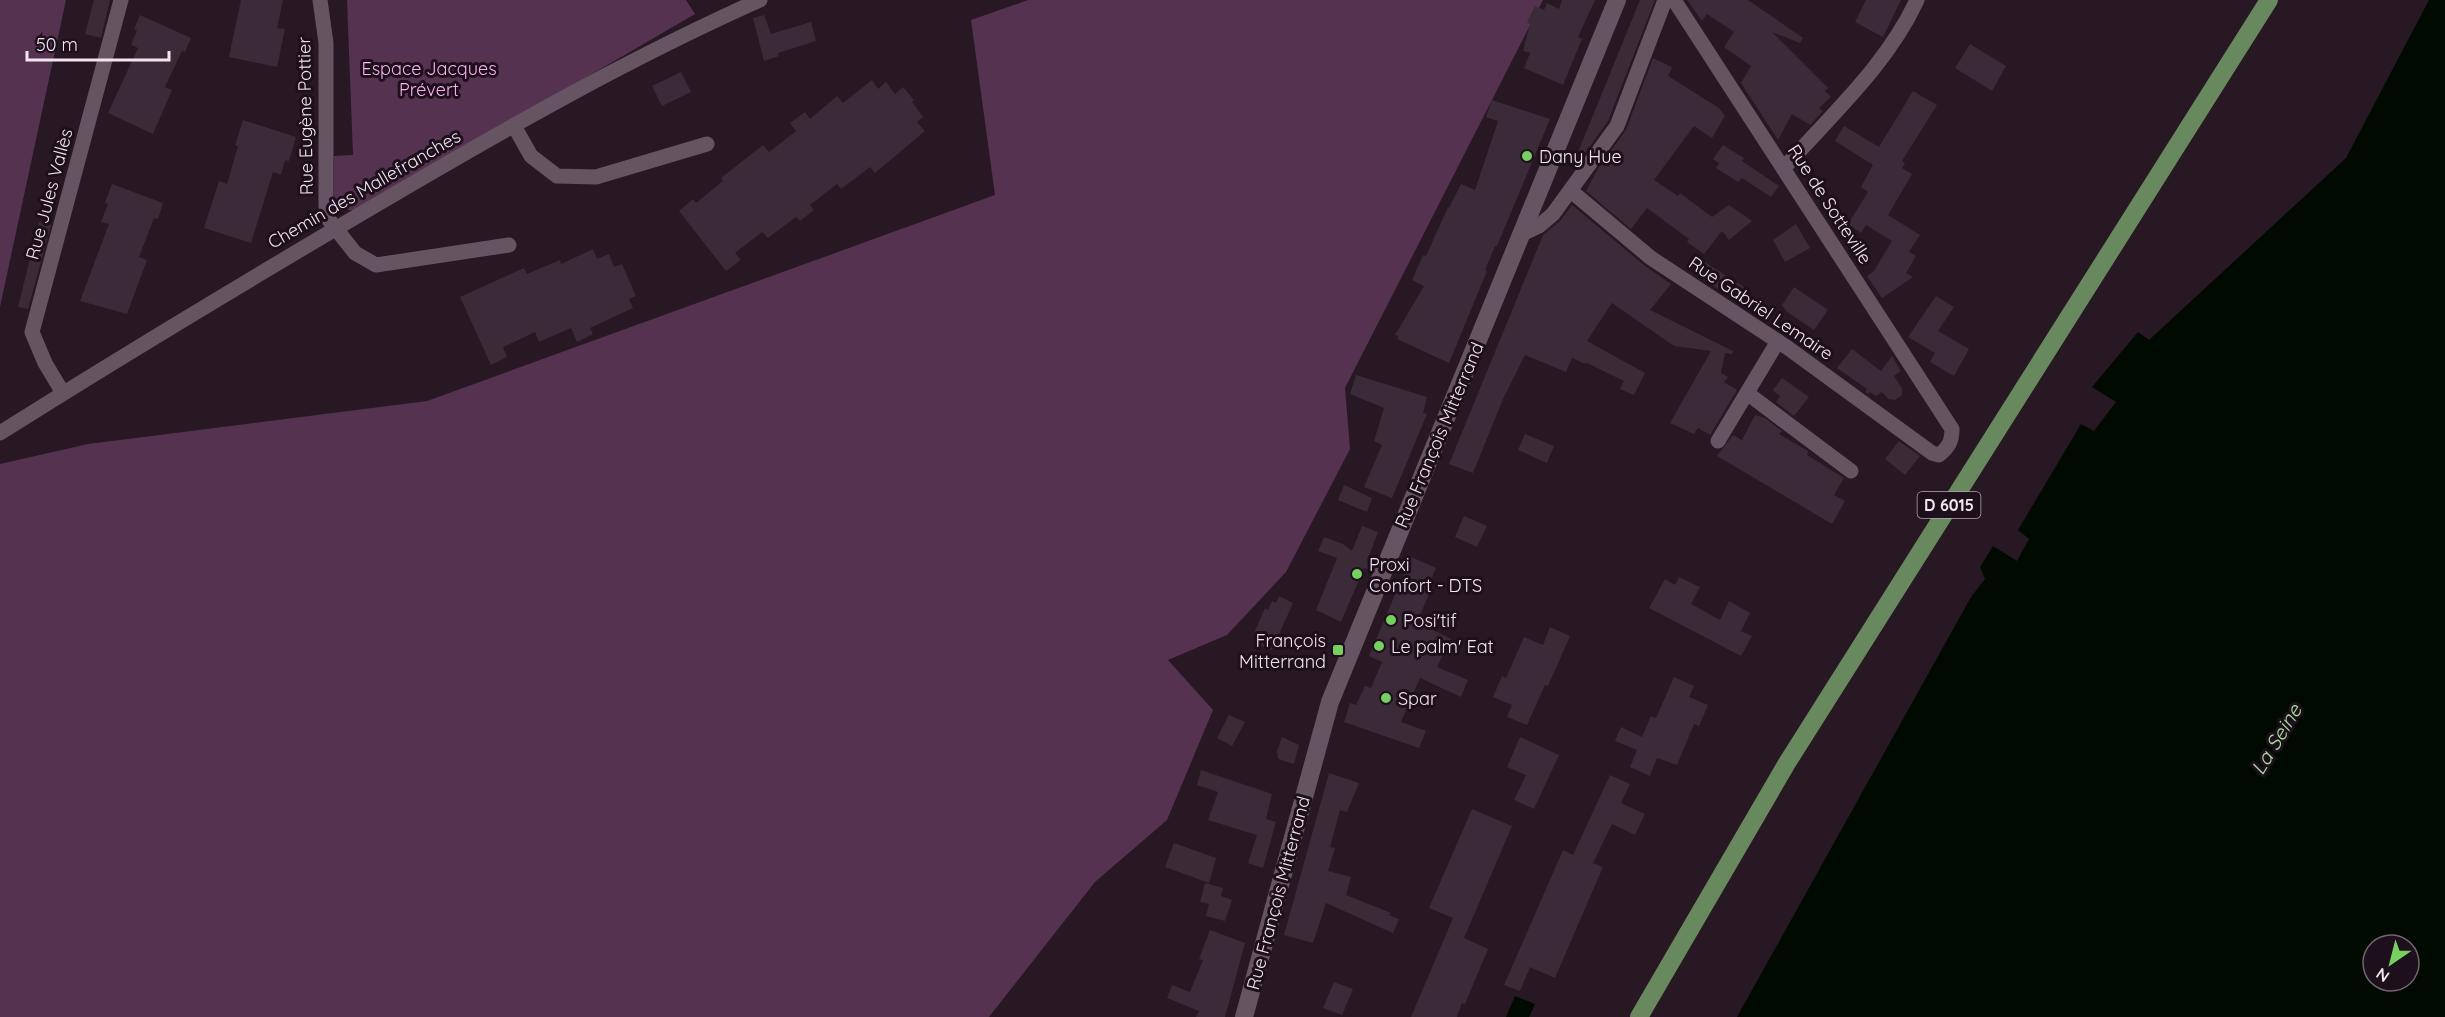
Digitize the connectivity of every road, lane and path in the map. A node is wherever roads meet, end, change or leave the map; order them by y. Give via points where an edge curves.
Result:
1 (121, 0) edge
2 (320, 0) edge
3 (760, 0) edge
4 (1617, 0) edge
5 (1665, 0) edge
6 (1674, 0) edge
7 (1917, 0) edge
8 (2269, 0) edge
9 (514, 126) junction
10 (707, 144) dead end
11 (1784, 168) junction
12 (1571, 191) junction
13 (337, 228) junction
14 (1522, 234) junction
15 (509, 245) dead end
16 (1778, 341) junction
17 (63, 393) junction
18 (1747, 393) junction
19 (0, 433) edge
20 (1718, 441) dead end
21 (1932, 453) joint
22 (1851, 471) dead end
23 (1244, 1017) edge
24 (1639, 1017) edge

1 - 17 street, Rue Jules Vallès via 32,332
2 - 13 street, Rue Eugène Pottier via 326,43 326,206 329,220
3 - 9 street, Chemin des Mallefranches via 683,34
4 - 14 street, Rue François Mitterrand
5 - 12 street via 1617,126
6 - 11 street, Rue de Sotteville
7 - 11 street via 1882,60
8 - 24 main road, D 6015 via 1787,763
9 - 10 street via 531,156 557,176 596,177
9 - 13 street, Chemin des Mallefranches
11 - 21 street, Rue de Sotteville via 1952,429 1952,441 1945,450
12 - 14 street via 1553,214
12 - 16 street, Rue Gabriel Lemaire via 1651,258
13 - 15 street, Rue Eugène Pottier via 355,253 376,265
13 - 17 street, Chemin des Mallefranches
14 - 23 street, Rue François Mitterrand via 1330,702
16 - 18 street
16 - 21 street, Rue Gabriel Lemaire
17 - 19 street, Chemin des Mallefranches
18 - 20 street
18 - 22 street

